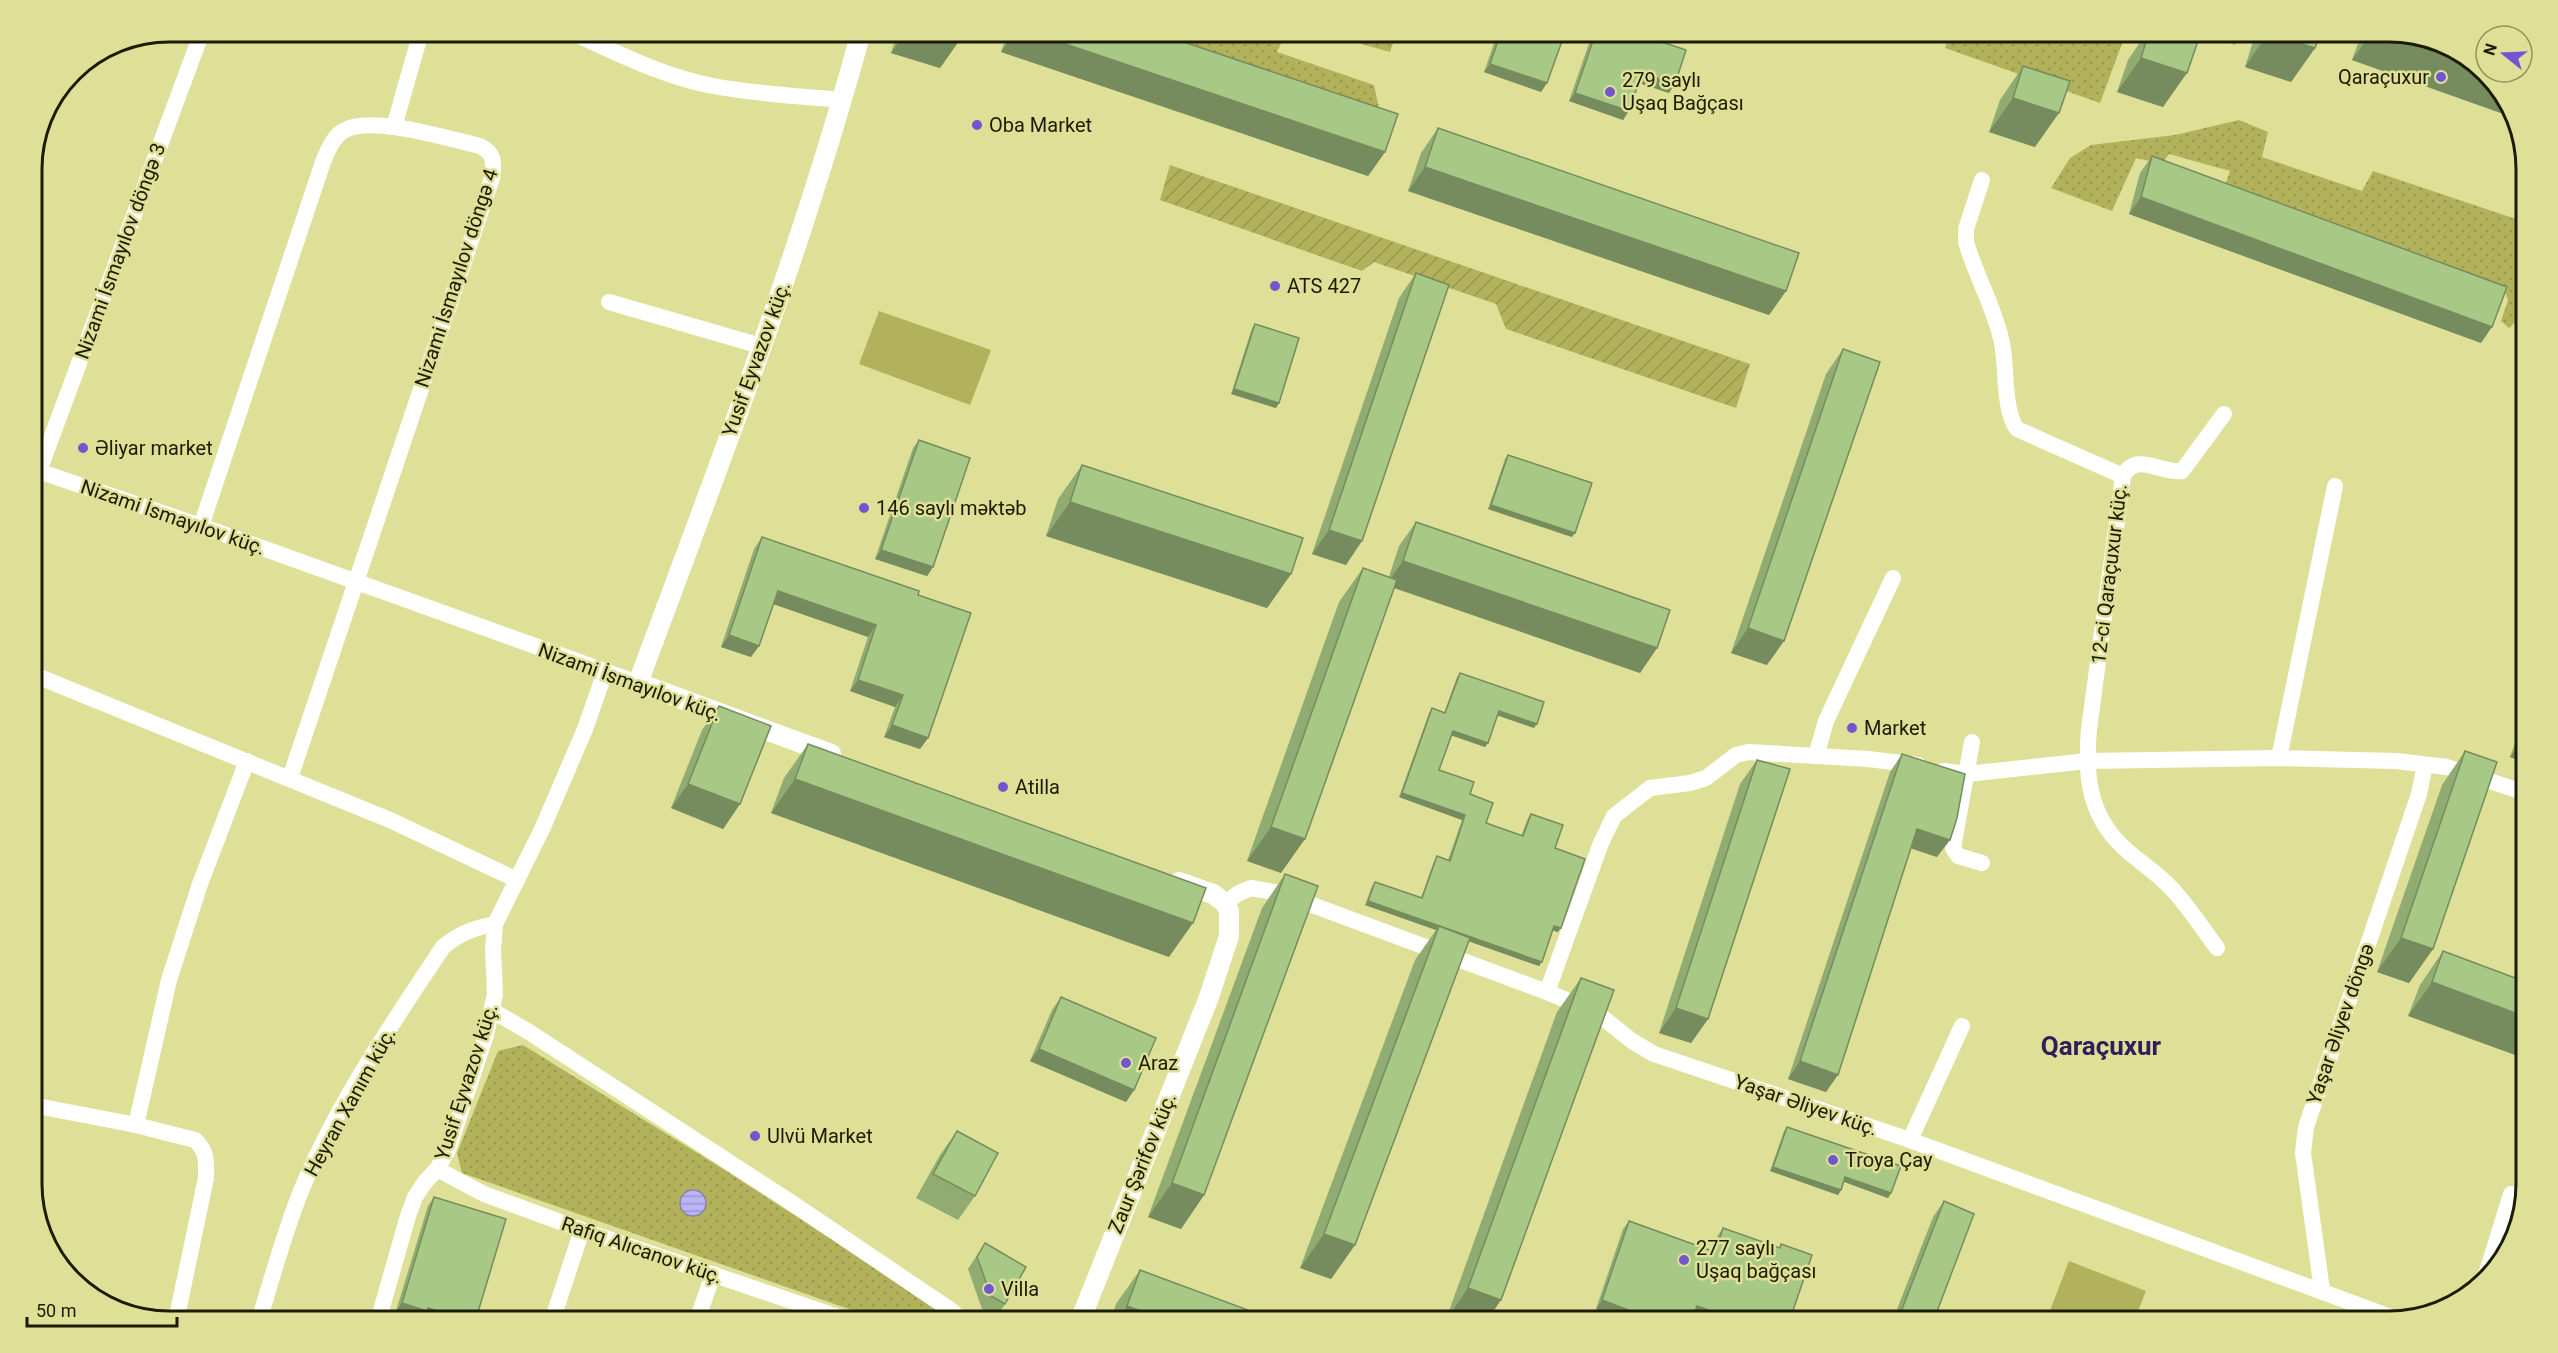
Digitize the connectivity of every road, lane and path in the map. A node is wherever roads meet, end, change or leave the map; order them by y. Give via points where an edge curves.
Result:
1 (198, 42) edge
2 (418, 42) edge
3 (594, 42) edge
4 (858, 42) edge
5 (842, 100) junction
6 (394, 127) junction
7 (1982, 180) dead end
8 (609, 302) dead end
9 (761, 346) junction
10 (2224, 414) dead end
11 (42, 454) edge
12 (42, 472) edge
13 (2123, 476) junction
14 (2335, 486) dead end
15 (201, 526) junction
16 (1893, 578) dead end
17 (356, 582) junction
18 (605, 672) junction
19 (42, 678) edge
20 (638, 683) junction
21 (1971, 742) dead end
22 (1816, 756) junction
23 (2279, 758) junction
24 (848, 760) edge
25 (247, 761) junction
26 (2087, 761) junction
27 (2425, 765) junction
28 (1966, 774) junction
29 (290, 778) junction
30 (2516, 791) edge
31 (1982, 863) dead end
32 (1157, 873) edge
33 (517, 880) junction
34 (1225, 903) junction
35 (495, 924) junction
36 (2217, 948) dead end
37 (1547, 992) junction
38 (493, 1011) junction
39 (1962, 1026) dead end
40 (42, 1107) edge
41 (136, 1125) junction
42 (1910, 1140) junction
43 (437, 1169) junction
44 (2511, 1194) dead end
45 (582, 1230) junction
46 (2490, 1261) edge
47 (712, 1274) junction
48 (2322, 1290) junction
49 (178, 1311) edge
50 (262, 1311) edge
51 (381, 1311) edge
52 (556, 1311) edge
53 (700, 1311) edge
54 (817, 1311) edge
55 (952, 1311) edge
56 (1084, 1311) edge
57 (2376, 1311) edge

1 - 11 street, Nizami İsmayılov döngə 3
2 - 6 street
3 - 5 street via 705,84
4 - 5 street, Yusif Eyvazov küç.
5 - 9 street, Yusif Eyvazov küç.
6 - 15 street, Nizami İsmayılov döngə 4 via 355,126 341,132 322,162
6 - 17 street, Nizami İsmayılov döngə 4 via 480,146 492,156 494,164
7 - 13 street, 12-ci Qaraçuxur küç. via 1966,242 1997,322 2007,370 2011,421 2017,429
8 - 9 street
9 - 20 street, Yusif Eyvazov küç.
10 - 13 street via 2182,471 2137,463 2128,466
12 - 15 street, Nizami İsmayılov küç.
13 - 26 street, 12-ci Qaraçuxur küç.
14 - 23 street
15 - 17 street, Nizami İsmayılov küç.
16 - 22 street via 1826,721
17 - 18 street, Nizami İsmayılov küç.
17 - 29 street, Nizami İsmayılov döngə 4
18 - 20 street, Nizami İsmayılov küç.
18 - 33 street, Yusif Eyvazov küç. via 585,729
19 - 25 street
20 - 24 street, Nizami İsmayılov küç.
21 - 28 street
22 - 28 street via 1889,760
22 - 37 street via 1748,752 1736,755 1706,778 1650,788 1624,807 1614,816 1600,843
23 - 26 street
23 - 27 street
25 - 29 street
25 - 41 street via 200,884 169,980
26 - 28 street
26 - 36 street, 12-ci Qaraçuxur küç. via 2089,790 2101,818 2121,845 2172,888
27 - 30 street via 2447,767
27 - 48 street, Yaşar Əliyev döngə via 2419,794 2306,1127 2303,1153
28 - 31 street via 1953,848 1958,856
29 - 33 street
32 - 34 street via 1213,894
33 - 35 street, Yusif Eyvazov küç.
34 - 37 street, Yaşar Əliyev küç. via 1251,888 1273,891
34 - 56 street, Zaur Şərifov küç. via 1230,927 1223,957
35 - 38 street, Yusif Eyvazov küç.
35 - 50 street, Heyran Xanım küç. via 458,934 444,947 365,1067 300,1193
37 - 42 street, Yaşar Əliyev küç. via 1597,1014 1654,1054
38 - 43 street, Yusif Eyvazov küç. via 448,1150
38 - 55 street
39 - 42 street
40 - 41 street
41 - 49 street via 195,1140 206,1157 206,1178
42 - 48 street, Yaşar Əliyev küç.
43 - 45 street, Rafiq Alıcanov küç. via 484,1194
43 - 51 street, Yusif Eyvazov küç. via 415,1197
44 - 46 street
45 - 47 street, Rafiq Alıcanov küç.
45 - 52 street
47 - 53 street
47 - 54 street, Rafiq Alıcanov küç.
48 - 57 street, Yaşar Əliyev küç.

